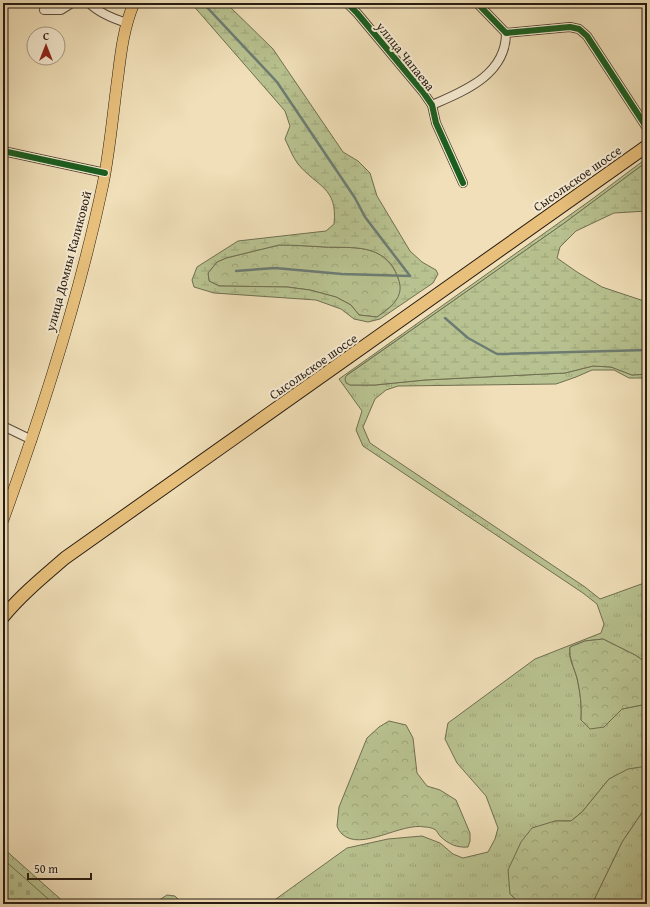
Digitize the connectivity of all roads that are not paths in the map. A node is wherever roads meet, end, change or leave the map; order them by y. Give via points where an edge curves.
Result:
1 (72, 3) edge
2 (89, 3) edge
3 (134, 3) edge
4 (347, 3) edge
5 (477, 3) edge
6 (44, 10) dead end
7 (127, 23) junction
8 (506, 33) junction
9 (432, 105) junction
10 (647, 128) edge
11 (647, 146) edge
12 (3, 151) edge
13 (105, 173) junction
14 (463, 183) dead end
15 (3, 426) edge
16 (32, 440) junction
17 (3, 520) edge
18 (3, 617) edge

1 - 6 street via 61,10
2 - 7 street via 99,11
3 - 7 main road, улица Домны Каликовой
4 - 9 street, улица Чапаева via 424,92
5 - 8 street
7 - 13 main road, улица Домны Каликовой
8 - 9 street via 506,44 498,62 484,79
8 - 10 street via 579,29 587,36
9 - 14 street via 436,123
11 - 18 highway, Сысольское шоссе via 65,558
12 - 13 street
13 - 16 main road, улица Домны Каликовой via 72,308
15 - 16 street
16 - 17 main road, улица Домны Каликовой

